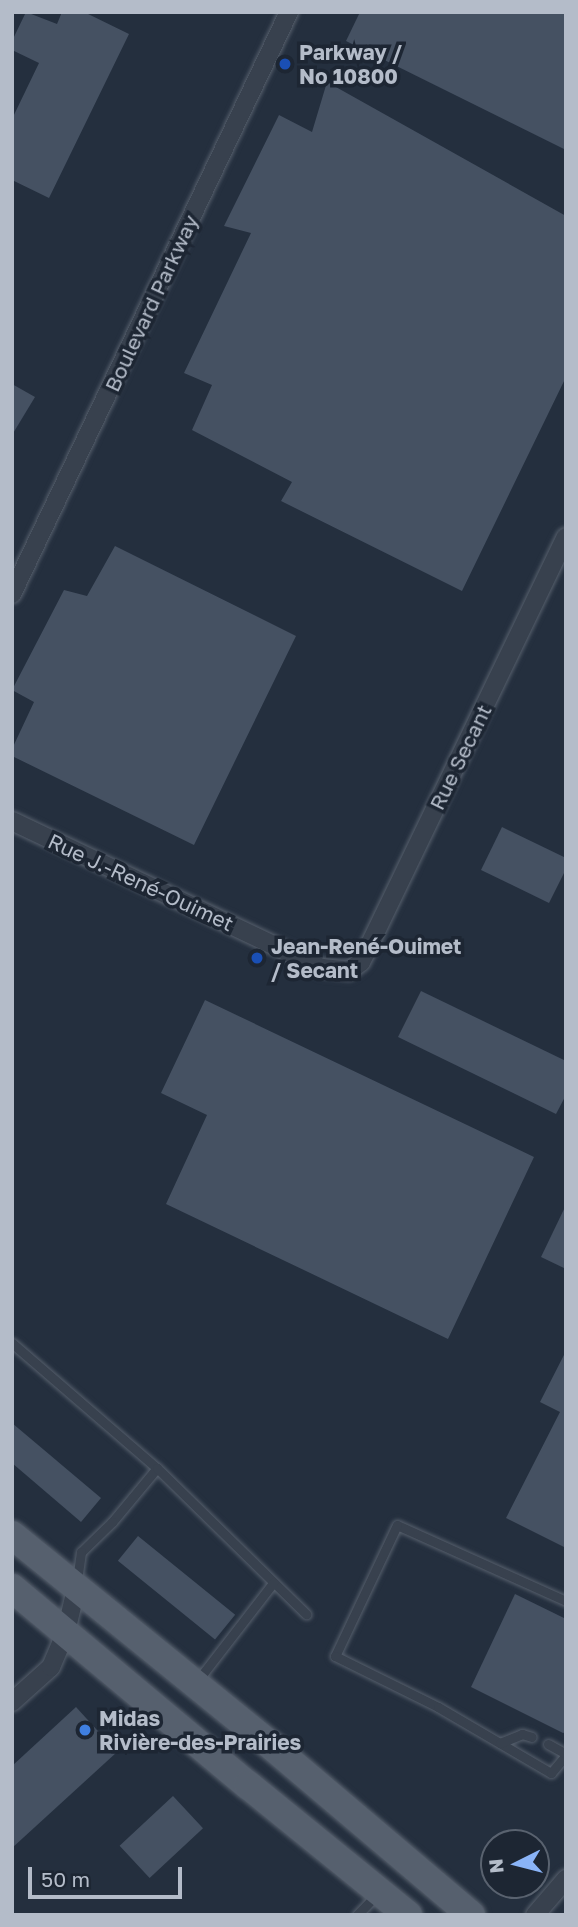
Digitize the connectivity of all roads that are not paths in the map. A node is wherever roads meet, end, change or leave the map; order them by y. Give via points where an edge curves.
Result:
1 (289, 12) edge
2 (566, 537) edge
3 (12, 594) edge
4 (12, 821) edge
5 (349, 971) joint
6 (12, 1343) edge
7 (157, 1468) junction
8 (12, 1535) edge
9 (274, 1583) junction
10 (12, 1588) edge
11 (76, 1589) junction
12 (566, 1601) edge
13 (306, 1614) dead end
14 (66, 1632) junction
15 (195, 1684) junction
16 (12, 1702) edge
17 (532, 1737) dead end
18 (500, 1743) junction
19 (548, 1744) dead end
20 (566, 1755) edge
21 (566, 1879) edge
22 (379, 1892) junction
23 (357, 1915) edge
24 (408, 1915) edge
25 (471, 1915) edge
26 (536, 1915) edge

1 - 3 street, Boulevard Parkway
2 - 5 street, Rue Secant via 368,948 361,962
4 - 5 street, Rue J.-René-Ouimet via 322,968
6 - 7 lane
7 - 9 lane
7 - 11 lane via 81,1552
8 - 11 main road
9 - 13 lane
9 - 15 lane
10 - 14 main road
11 - 14 street
11 - 15 main road
12 - 18 lane via 397,1525 335,1656
14 - 16 street via 51,1667
14 - 22 main road
15 - 25 main road
17 - 18 lane via 522,1734
18 - 20 lane via 551,1773
19 - 20 lane
21 - 26 street
22 - 23 lane
22 - 24 main road

